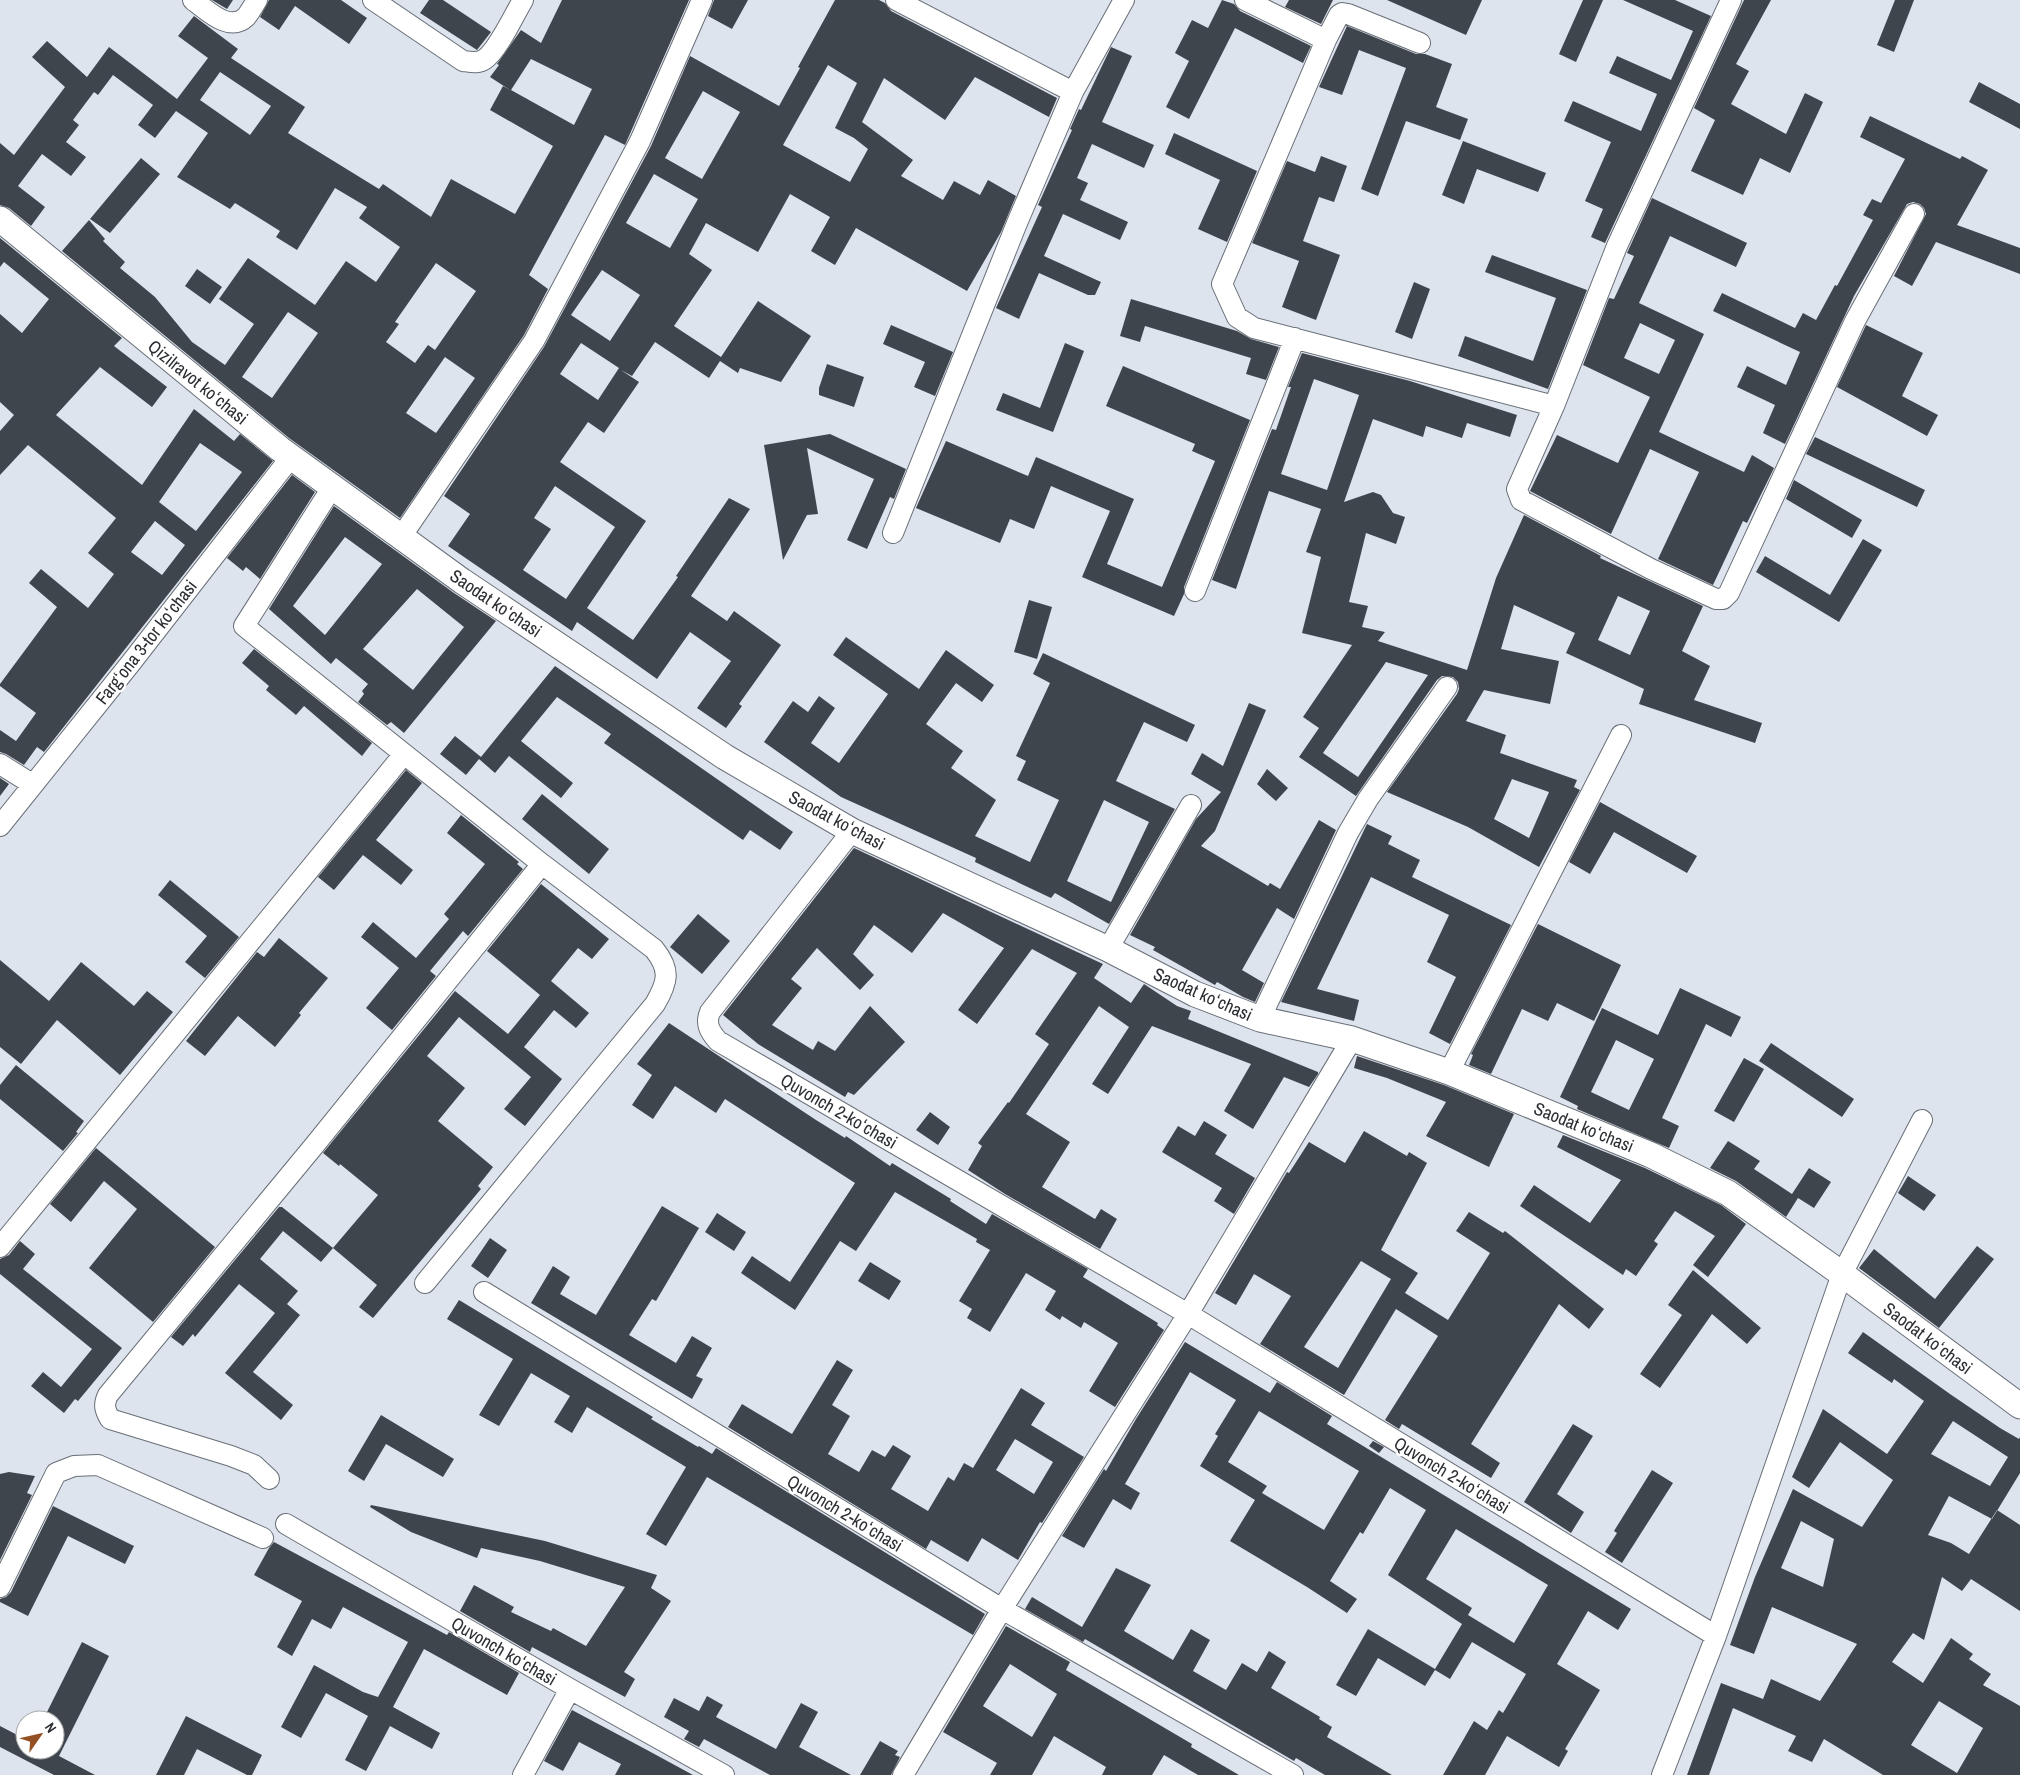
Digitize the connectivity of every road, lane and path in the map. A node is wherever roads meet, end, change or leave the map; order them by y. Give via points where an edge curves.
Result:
1 (193, 0) edge
2 (257, 0) edge
3 (373, 0) edge
4 (523, 0) edge
5 (702, 0) edge
6 (896, 0) edge
7 (1124, 0) edge
8 (1245, 0) edge
9 (1731, 0) edge
10 (1326, 40) junction
11 (1420, 43) dead end
12 (1073, 92) junction
13 (1914, 214) dead end
14 (0, 219) edge
15 (1295, 338) junction
16 (1554, 406) junction
17 (291, 457) junction
18 (333, 486) junction
19 (893, 533) dead end
20 (402, 537) junction
21 (1194, 591) dead end
22 (1447, 687) dead end
23 (1621, 735) dead end
24 (404, 754) junction
25 (0, 764) edge
26 (32, 784) junction
27 (1191, 805) dead end
28 (0, 826) edge
29 (852, 831) junction
30 (542, 864) junction
31 (1108, 949) junction
32 (1260, 1019) junction
33 (1352, 1039) junction
34 (1450, 1072) junction
35 (1922, 1120) dead end
36 (0, 1247) edge
37 (1842, 1274) junction
38 (425, 1283) dead end
39 (484, 1292) dead end
40 (1188, 1314) junction
41 (2020, 1406) edge
42 (269, 1479) dead end
43 (286, 1524) dead end
44 (263, 1538) dead end
45 (0, 1587) edge
46 (1002, 1609) junction
47 (1716, 1636) junction
48 (570, 1689) junction
49 (522, 1775) edge
50 (724, 1775) edge
51 (903, 1775) edge
52 (1293, 1775) edge
53 (1662, 1775) edge

1 - 2 street via 230,23 246,17
3 - 4 street via 462,61 475,63 485,59 493,50
5 - 20 street via 640,141 534,341
6 - 12 street
7 - 12 street
8 - 10 street
9 - 16 street via 1618,246
10 - 11 street via 1342,13
10 - 15 street via 1222,284 1237,317 1254,328
12 - 19 street
13 - 16 street via 1855,321 1729,593 1723,599 1716,599 1651,569 1521,500 1517,489
14 - 17 street, Qizilravot koʻchasi
15 - 16 street
15 - 21 street
17 - 18 street, Qizilravot koʻchasi
17 - 26 street, Fargʻona 3-tor koʻchasi
18 - 20 street, Qizilravot koʻchasi
18 - 24 street via 244,626
20 - 29 street, Saodat koʻchasi via 462,581 725,757
22 - 32 street via 1368,799 1348,833
23 - 34 street
24 - 30 street
24 - 36 street
25 - 26 street
26 - 28 street, Fargʻona 3-tor koʻchasi
27 - 31 street
29 - 31 street, Saodat koʻchasi
29 - 40 street, Quvonch 2-koʻchasi via 710,1012 707,1023 712,1034 726,1046
30 - 38 street via 654,949 665,965 667,977 664,988 656,1004
30 - 42 street via 104,1403 110,1419 231,1456 254,1465
31 - 32 street, Saodat koʻchasi via 1195,994
32 - 33 street, Saodat koʻchasi
33 - 34 street, Saodat koʻchasi
33 - 40 street
34 - 37 street, Saodat koʻchasi via 1651,1155 1728,1193
35 - 37 street
37 - 41 street, Saodat koʻchasi
37 - 47 street
39 - 46 street, Quvonch 2-koʻchasi
40 - 46 street
40 - 47 street, Quvonch 2-koʻchasi
43 - 48 street, Quvonch koʻchasi
44 - 45 street via 98,1465 74,1466 56,1473
46 - 51 street
46 - 52 street, Quvonch 2-koʻchasi
47 - 53 street
48 - 49 street
48 - 50 street, Quvonch koʻchasi

